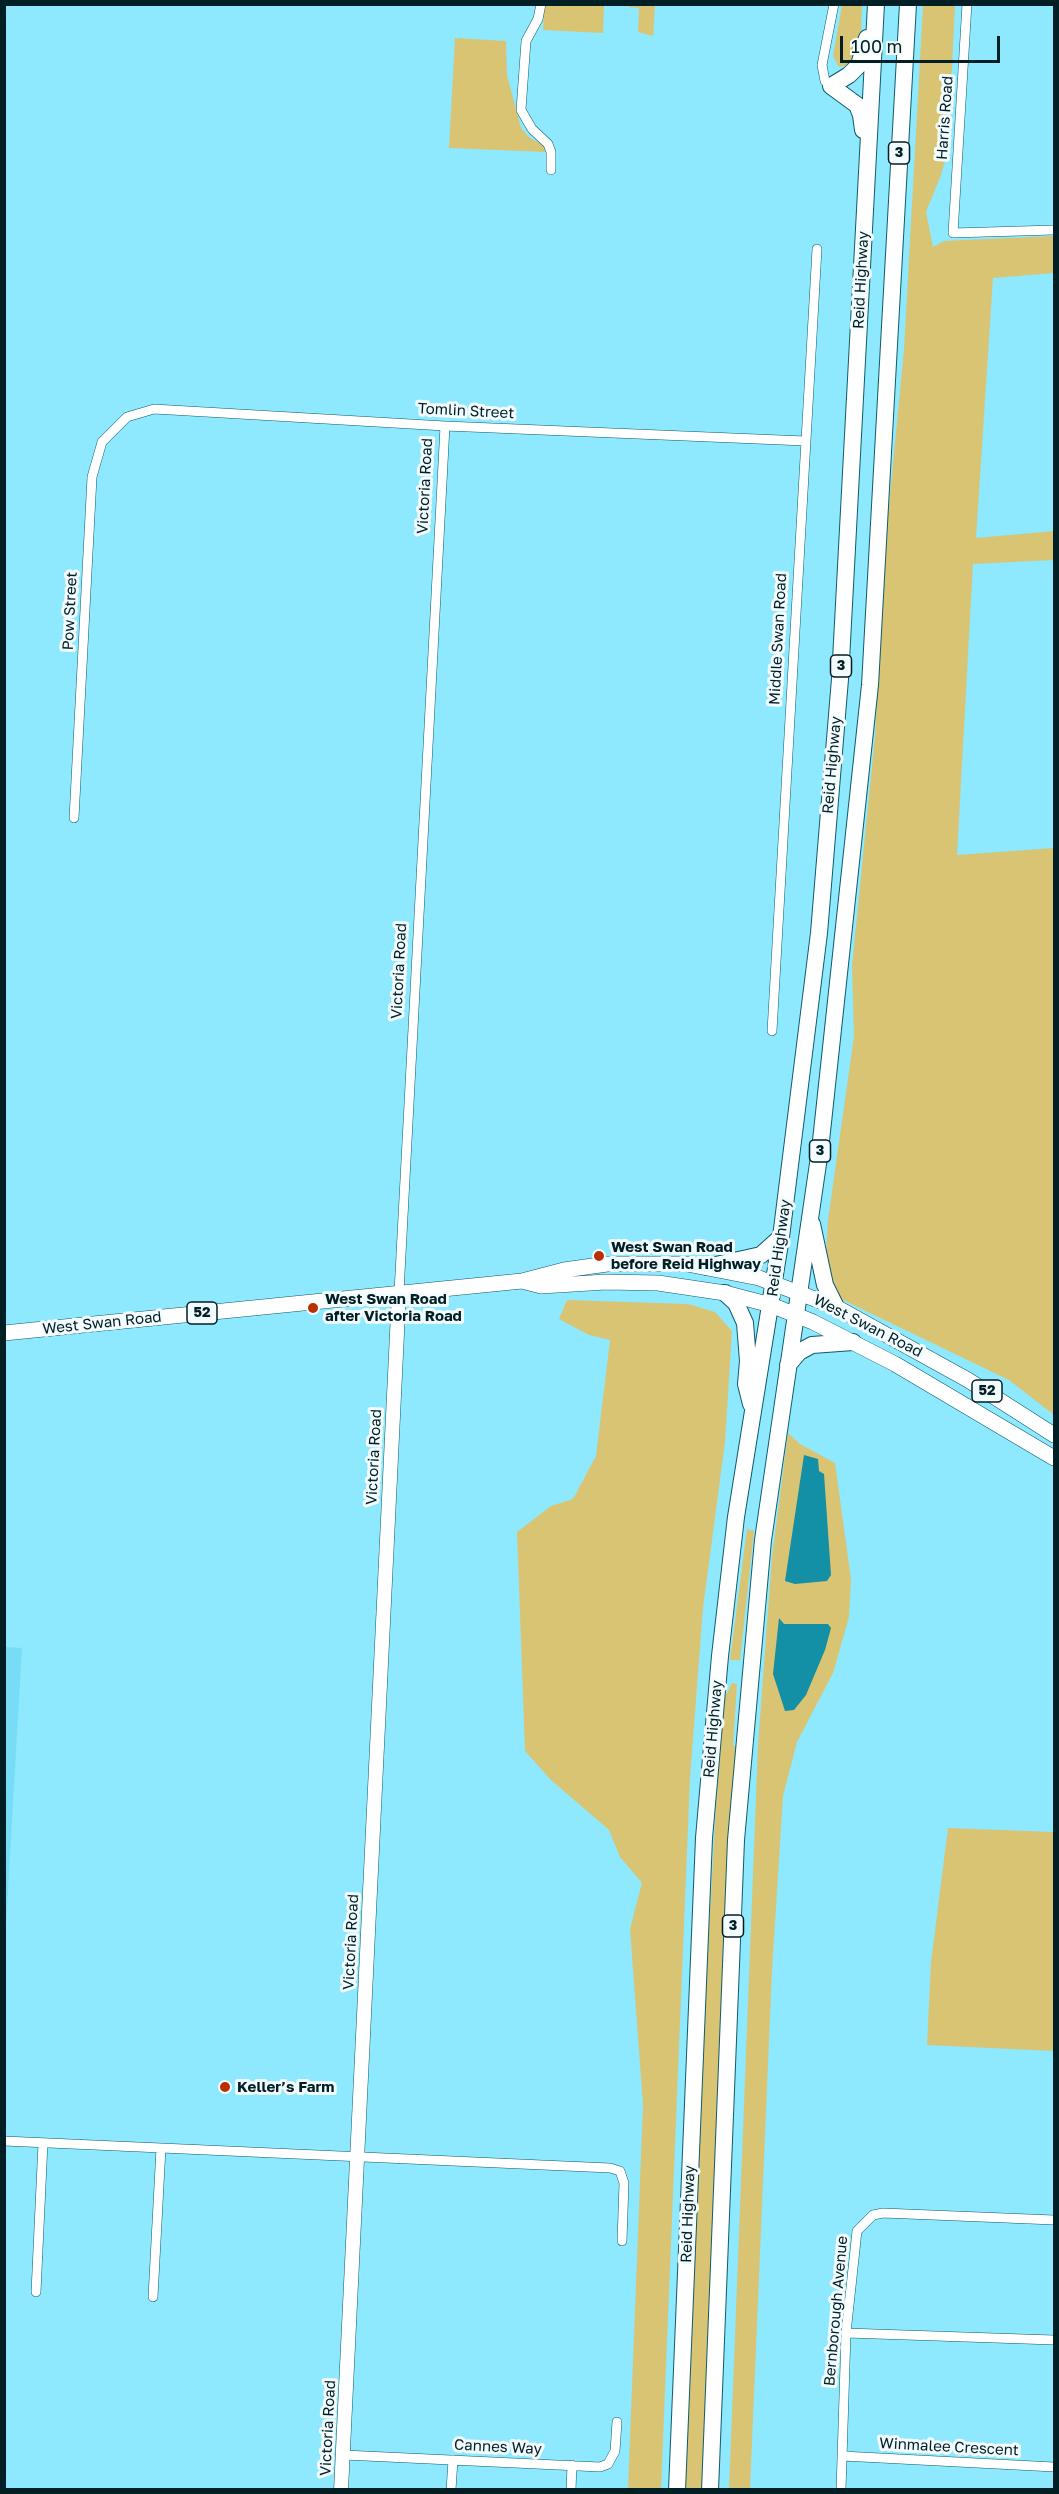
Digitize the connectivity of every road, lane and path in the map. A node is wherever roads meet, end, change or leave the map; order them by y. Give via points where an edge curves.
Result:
1 (541, 4) edge
2 (834, 4) edge
3 (874, 4) edge
4 (908, 4) edge
5 (967, 4) edge
6 (831, 86) junction
7 (551, 170) dead end
8 (865, 194) junction
9 (1054, 230) edge
10 (817, 249) dead end
11 (127, 417) joint
12 (445, 426) junction
13 (805, 441) junction
14 (74, 818) dead end
15 (772, 1030) dead end
16 (811, 1220) junction
17 (781, 1237) junction
18 (707, 1267) junction
19 (522, 1281) junction
20 (774, 1283) junction
21 (399, 1292) junction
22 (725, 1293) junction
23 (799, 1293) junction
24 (771, 1305) junction
25 (836, 1307) junction
26 (796, 1315) junction
27 (4, 1333) edge
28 (853, 1342) junction
29 (788, 1365) junction
30 (753, 1411) junction
31 (1054, 1435) edge
32 (1054, 1458) edge
33 (4, 2140) edge
34 (43, 2142) junction
35 (161, 2148) junction
36 (358, 2156) junction
37 (1054, 2220) edge
38 (622, 2241) dead end
39 (36, 2292) dead end
40 (153, 2296) dead end
41 (846, 2333) junction
42 (1054, 2340) edge
43 (617, 2422) dead end
44 (344, 2455) junction
45 (842, 2456) junction
46 (453, 2460) junction
47 (572, 2465) junction
48 (1054, 2467) edge
49 (341, 2490) edge
50 (451, 2490) edge
51 (571, 2490) edge
52 (677, 2490) edge
53 (710, 2490) edge
54 (841, 2490) edge

1 - 7 street via 526,41 521,111 548,144
2 - 6 street via 822,65 825,81
3 - 6 highway via 859,65
3 - 8 highway, Reid Highway / 3
4 - 16 highway, Reid Highway / 3 via 870,685
5 - 9 street, Harris Road via 953,233
6 - 8 highway via 854,102 861,115
8 - 17 highway, Reid Highway / 3 via 840,679 819,933
10 - 13 street, Middle Swan Road
11 - 12 street, Tomlin Street via 154,409
11 - 14 street, Pow Street via 102,442 92,477
12 - 13 street, Tomlin Street
12 - 21 street, Victoria Road
13 - 15 street, Middle Swan Road
16 - 23 highway, Reid Highway / 3
16 - 25 highway via 825,1285
17 - 18 highway via 761,1255
17 - 20 highway, Reid Highway / 3
18 - 19 main road, West Swan Road / 52 via 662,1262 607,1264
18 - 20 main road, West Swan Road / 52
19 - 21 main road, West Swan Road / 52
19 - 22 main road, West Swan Road / 52 via 541,1286 658,1283
20 - 23 main road, West Swan Road / 52
20 - 24 highway, Reid Highway / 3
21 - 27 main road, West Swan Road / 52
21 - 36 street, Victoria Road
22 - 24 main road, West Swan Road / 52
22 - 30 highway via 736,1303 745,1323 746,1384
23 - 25 main road, West Swan Road / 52
23 - 26 highway, Reid Highway / 3
24 - 26 main road, West Swan Road / 52
24 - 30 highway, Reid Highway / 3
25 - 31 main road, West Swan Road / 52 via 958,1374
26 - 28 main road, West Swan Road / 52
26 - 29 highway, Reid Highway / 3
28 - 29 highway via 812,1345
28 - 32 main road, West Swan Road / 52
29 - 53 highway, Reid Highway / 3 via 763,1540 736,1840
30 - 52 highway, Reid Highway / 3 via 720,1656 704,1838
33 - 34 street
34 - 35 street
34 - 39 street
35 - 36 street
35 - 40 street
36 - 38 street via 620,2171 624,2182
36 - 44 street, Victoria Road
37 - 41 street, Bernborough Avenue via 873,2215 857,2231
41 - 42 street
41 - 45 street, Bernborough Avenue
43 - 47 street, Cannes Way via 615,2451 608,2464
44 - 46 street, Cannes Way
44 - 49 street, Victoria Road
45 - 48 street, Winmalee Crescent
45 - 54 street, Bernborough Avenue
46 - 47 street, Cannes Way
46 - 50 street
47 - 51 street

